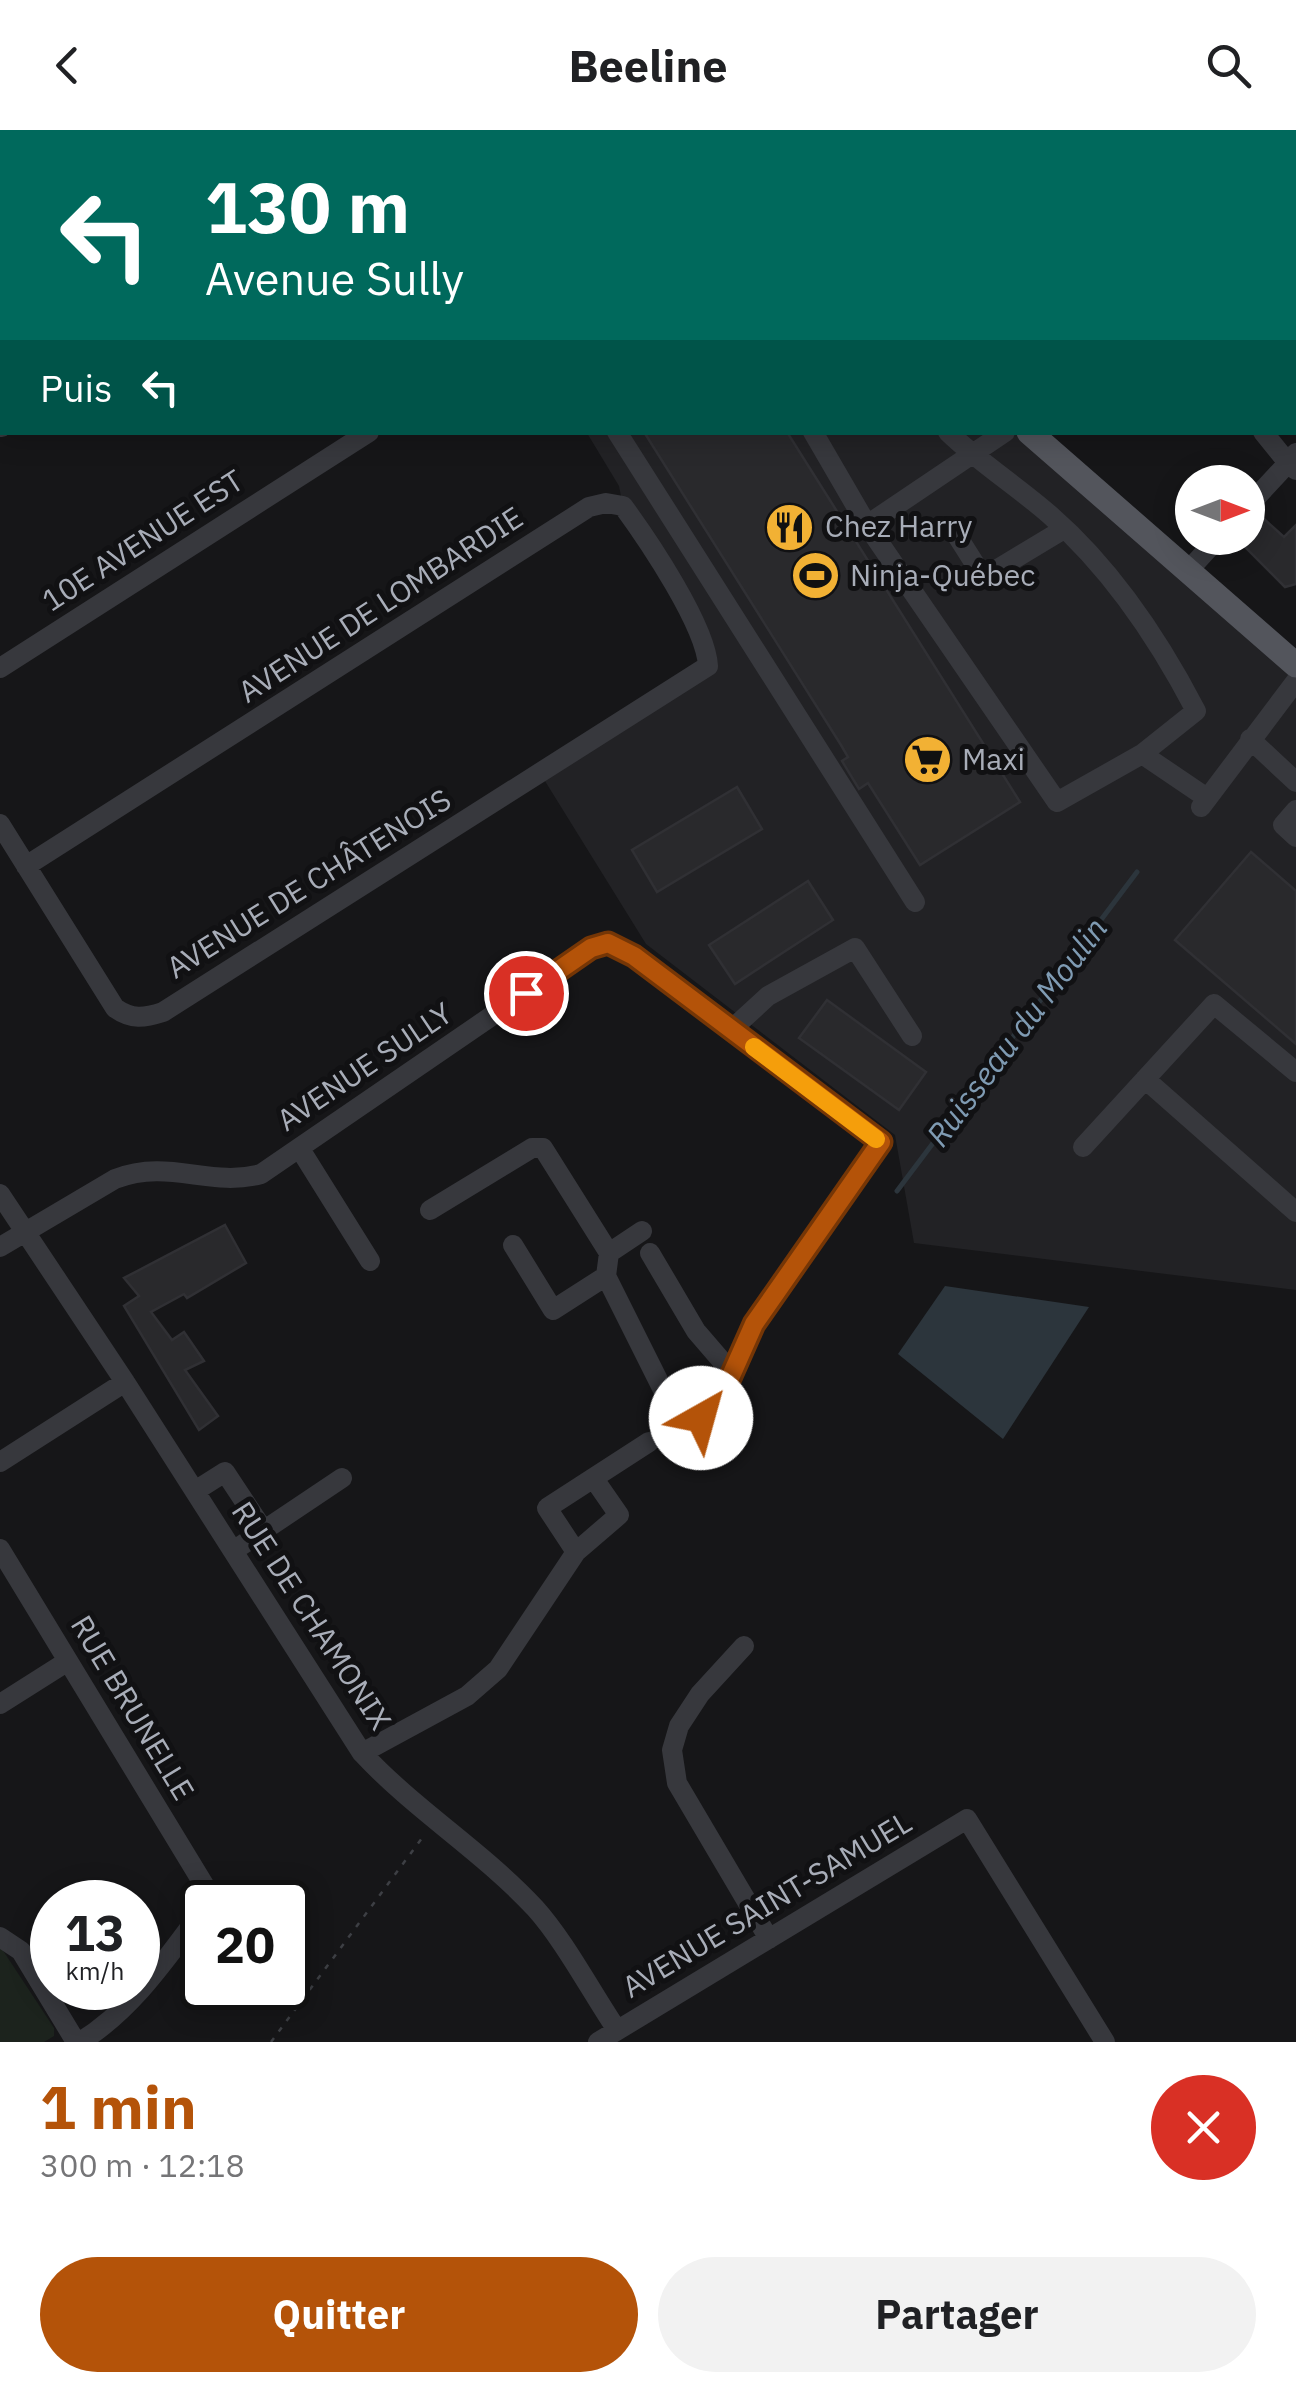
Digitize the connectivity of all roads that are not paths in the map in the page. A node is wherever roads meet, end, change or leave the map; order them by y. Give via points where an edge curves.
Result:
1 (364, 435) edge
2 (619, 435) edge
3 (814, 435) edge
4 (951, 435) edge
5 (1001, 435) edge
6 (1032, 435) edge
7 (1266, 435) edge
8 (974, 456) junction
9 (1293, 462) edge
10 (1265, 489) edge
11 (867, 524) junction
12 (1064, 530) junction
13 (954, 531) dead end
14 (1202, 555) edge
15 (1187, 572) junction
16 (707, 659) joint
17 (1296, 665) edge
18 (0, 668) edge
19 (1296, 680) edge
20 (1250, 740) junction
21 (1142, 754) junction
22 (1296, 782) edge
23 (1296, 810) edge
24 (0, 824) edge
25 (1296, 837) edge
26 (26, 866) junction
27 (915, 902) dead end
28 (732, 1030) junction
29 (912, 1036) dead end
30 (1296, 1072) edge
31 (1145, 1079) junction
32 (1083, 1147) dead end
33 (300, 1148) junction
34 (0, 1194) edge
35 (430, 1210) dead end
36 (1296, 1211) edge
37 (24, 1232) junction
38 (642, 1232) dead end
39 (513, 1244) dead end
40 (0, 1247) edge
41 (609, 1253) junction
42 (650, 1254) dead end
43 (370, 1261) dead end
44 (606, 1276) junction
45 (734, 1374) junction
46 (125, 1382) junction
47 (649, 1442) dead end
48 (0, 1462) edge
49 (342, 1478) dead end
50 (594, 1479) junction
51 (195, 1491) junction
52 (264, 1531) junction
53 (0, 1549) edge
54 (233, 1551) junction
55 (576, 1552) junction
56 (744, 1646) dead end
57 (68, 1661) junction
58 (0, 1704) edge
59 (362, 1754) junction
60 (194, 1880) edge
61 (0, 1937) edge
62 (769, 1939) junction
63 (180, 1940) edge
64 (616, 2030) junction
65 (78, 2042) edge
66 (598, 2042) edge
67 (1104, 2042) edge

1 - 18 street, 10E AVENUE EST
2 - 27 street
3 - 11 street
4 - 8 street
5 - 8 street
6 - 15 main road
7 - 9 street
8 - 11 street
8 - 12 street
9 - 10 street
11 - 21 street via 1057,802
12 - 13 street via 991,573 980,572
12 - 21 street via 1127,598 1196,711
14 - 15 street
15 - 17 main road
16 - 26 street, AVENUE DE CHÂTENOIS via 708,666 149,1017 115,1008
16 - 26 street, AVENUE DE LOMBARDIE via 690,615 622,506 588,508
19 - 20 street
20 - 21 street via 1204,803
20 - 22 street
23 - 25 street via 1283,826
24 - 26 street, AVENUE DE CHÂTENOIS
28 - 29 street via 768,996 854,948
28 - 33 street, AVENUE SULLY via 608,943 591,948
28 - 45 street, AVENUE SULLY via 881,1142 754,1324
30 - 31 street via 1214,1004
31 - 32 street
31 - 36 street
33 - 37 street, AVENUE SULLY via 242,1179 166,1169 131,1173
33 - 43 street
34 - 37 street, RUE DE CHAMONIX
35 - 41 street via 532,1148 544,1148
37 - 40 street, AVENUE SULLY
37 - 46 street, RUE DE CHAMONIX
38 - 41 street
39 - 44 street via 553,1310
41 - 44 street
42 - 45 street via 696,1332
44 - 45 street via 683,1430 718,1405
46 - 48 street
46 - 51 street, RUE DE CHAMONIX
47 - 50 street
49 - 52 street
50 - 55 street via 619,1515
50 - 55 street via 548,1508
51 - 52 street via 225,1472
51 - 54 street, RUE DE CHAMONIX
52 - 54 street
53 - 57 street, RUE BRUNELLE
54 - 59 street, RUE DE CHAMONIX
55 - 59 street via 498,1670 468,1696
56 - 62 street via 700,1694 672,1750 677,1783
57 - 58 street
57 - 60 street, RUE BRUNELLE
59 - 64 street, RUE DE CHAMONIX via 538,1911
61 - 65 street via 21,1952
62 - 64 street, AVENUE SAINT-SAMUEL
62 - 67 street, AVENUE SAINT-SAMUEL via 967,1819
63 - 65 street via 137,1996
64 - 66 street, AVENUE SAINT-SAMUEL

